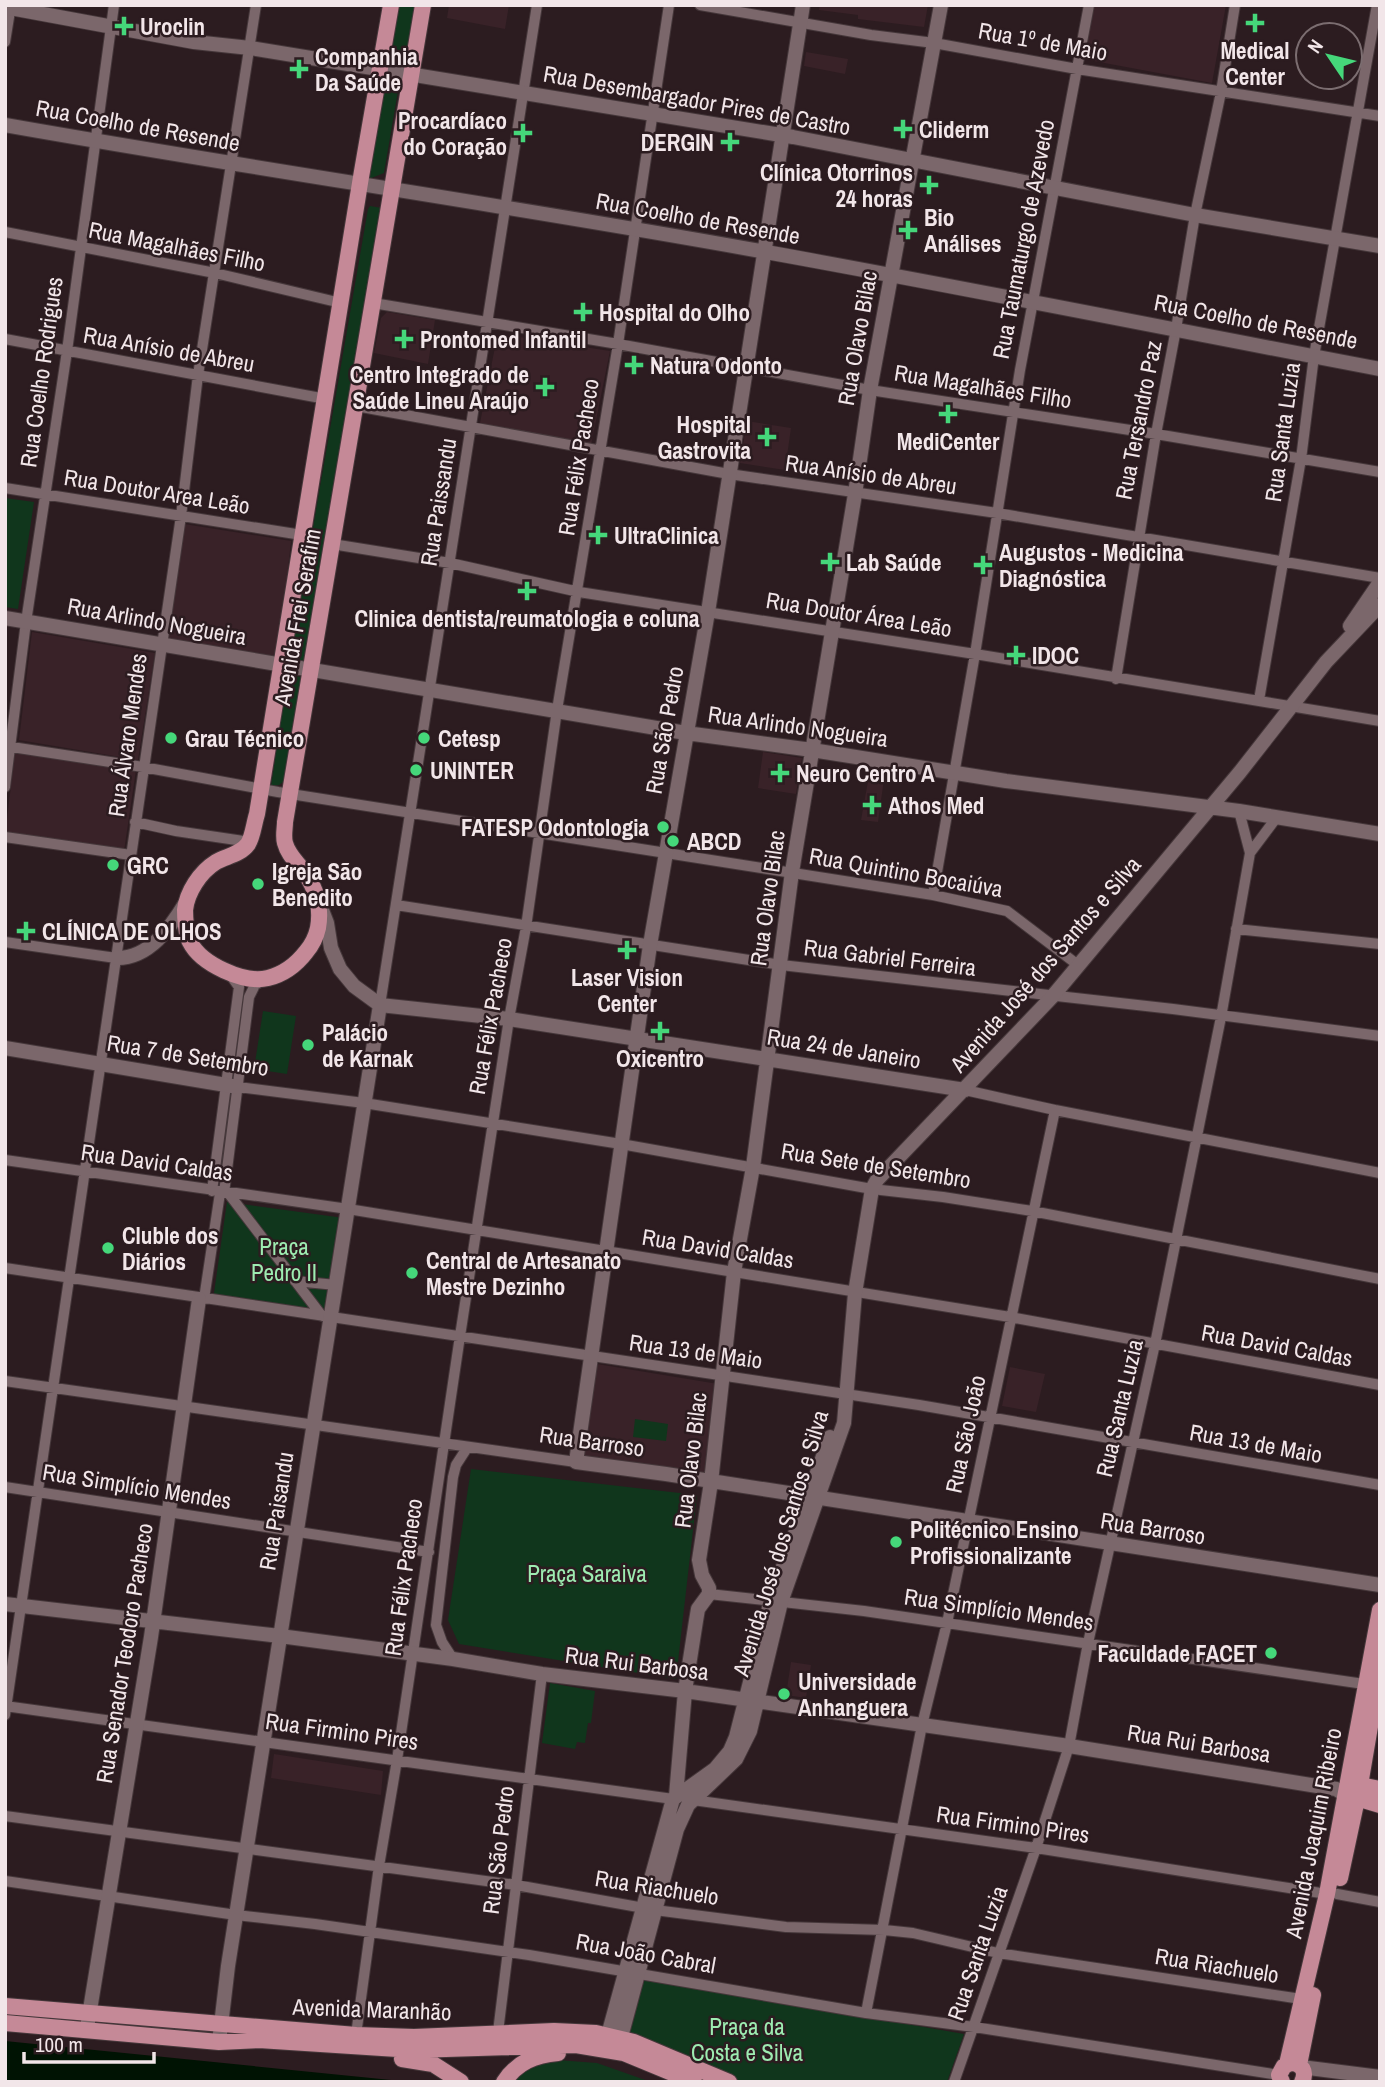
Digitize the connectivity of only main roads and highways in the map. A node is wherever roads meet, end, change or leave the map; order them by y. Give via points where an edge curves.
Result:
1 (391, 5) edge
2 (423, 5) edge
3 (1380, 1610) edge
4 (1380, 1668) edge
5 (1373, 1686) edge
6 (1380, 1789) edge
7 (1354, 1793) junction
8 (1380, 1805) edge
9 (1332, 1894) junction
10 (5, 2006) edge
11 (88, 2022) junction
12 (5, 2023) edge
13 (219, 2042) junction
14 (617, 2047) junction
15 (1292, 2072) edge
16 (461, 2082) edge
17 (504, 2082) edge
18 (672, 2082) edge
19 (694, 2082) edge
20 (729, 2082) edge

1 - 2 main road, Avenida Frei Serafim via 250,842 203,873 185,911 189,941 207,961 247,978 266,979 286,971 299,961 317,933 320,904 284,840 289,794
3 - 5 main road, Avenida Joaquim Ribeiro
4 - 5 main road, Avenida Joaquim Ribeiro
5 - 7 main road, Avenida Joaquim Ribeiro
6 - 7 main road
7 - 8 main road
7 - 9 main road, Avenida Joaquim Ribeiro
9 - 15 main road, Avenida Joaquim Ribeiro
9 - 15 main road, Avenida Joaquim Ribeiro via 1301,1999
10 - 11 main road, Avenida Maranhão
11 - 12 main road, Avenida Maranhão
11 - 13 main road, Avenida Maranhão
11 - 14 main road, Avenida Maranhão via 221,2024 414,2037 577,2031
13 - 14 main road, Avenida Maranhão via 258,2040 413,2050
13 - 16 main road via 425,2061
14 - 17 main road via 586,2054 543,2055 520,2065
14 - 18 main road
14 - 19 main road, Avenida Maranhão
14 - 20 main road, Avenida Maranhão

